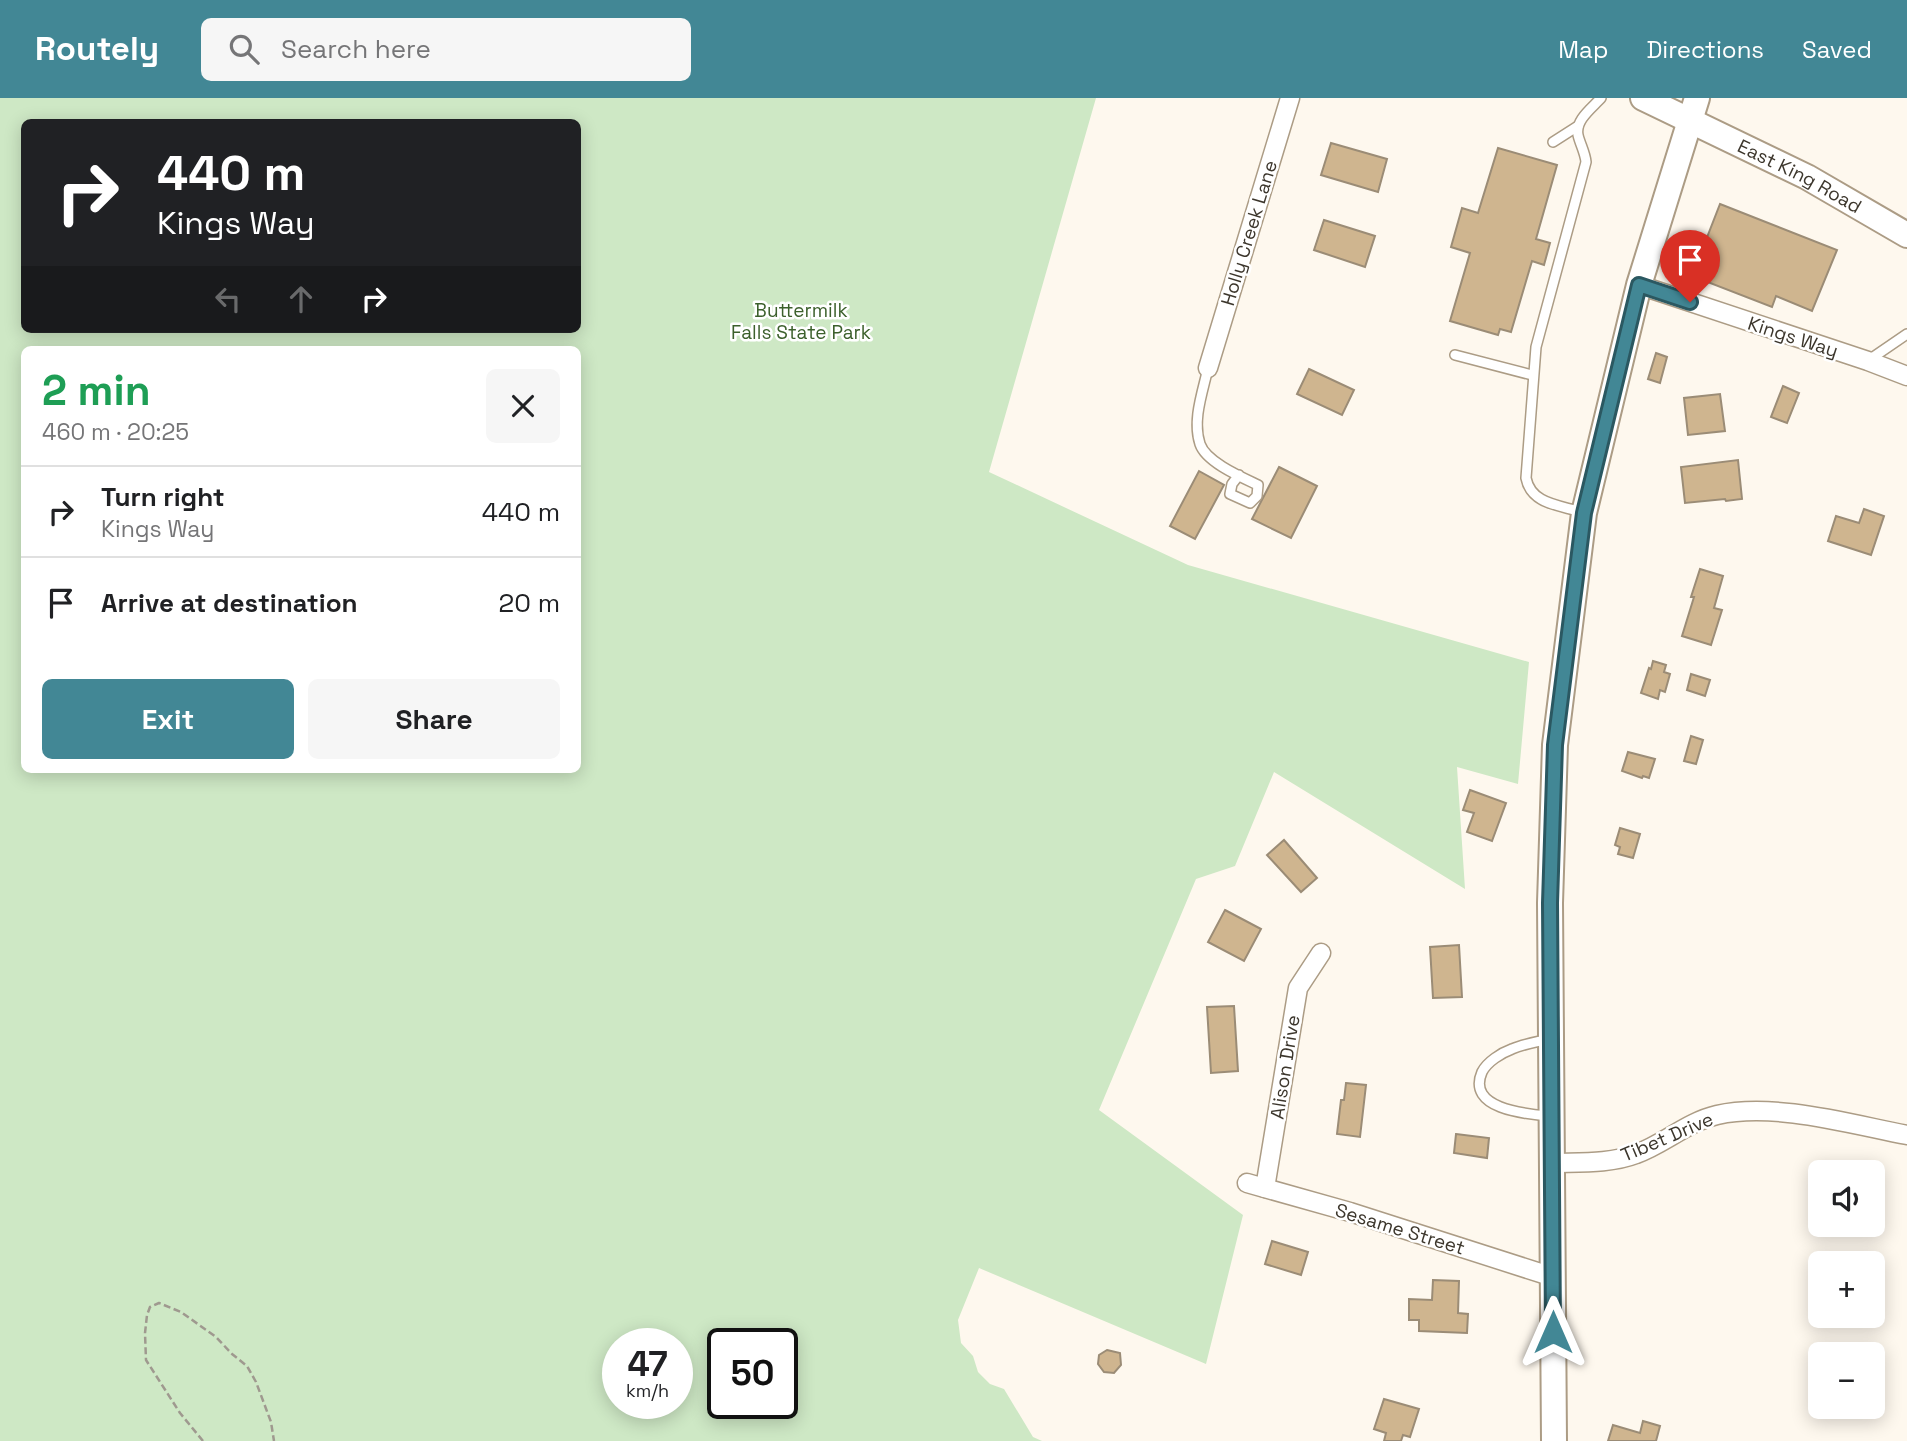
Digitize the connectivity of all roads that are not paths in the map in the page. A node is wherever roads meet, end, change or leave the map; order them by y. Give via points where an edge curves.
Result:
1 (1290, 98) edge
2 (1601, 98) edge
3 (1643, 98) edge
4 (1693, 109) edge
5 (1578, 126) junction
6 (1553, 142) dead end
7 (1907, 234) edge
8 (1639, 285) junction
9 (1907, 334) edge
10 (1455, 355) dead end
11 (1868, 361) junction
12 (1208, 368) joint
13 (1532, 375) junction
14 (1907, 376) edge
15 (1238, 475) dead end
16 (1584, 513) junction
17 (1321, 953) dead end
18 (1551, 1038) junction
19 (1551, 1116) junction
20 (1907, 1135) edge
21 (1551, 1163) junction
22 (1256, 1186) joint
23 (1553, 1277) junction
24 (1554, 1441) edge

1 - 12 street, Holly Creek Lane
2 - 5 lane
3 - 4 main road, East King Road
4 - 7 main road, East King Road
4 - 8 main road
5 - 6 lane
5 - 13 lane via 1586,162
8 - 11 street, Kings Way
8 - 16 main road
9 - 11 lane
10 - 13 lane
11 - 14 street, Kings Way
12 - 15 lane via 1197,420 1200,446 1215,462
13 - 16 lane via 1527,484 1538,499
16 - 18 main road via 1555,745
17 - 22 street, Alison Drive via 1298,988
18 - 19 main road
18 - 19 lane via 1497,1057 1480,1078 1480,1090 1501,1107
19 - 21 main road
20 - 21 street, Tibet Drive via 1816,1118 1738,1111 1692,1124 1625,1157
21 - 23 main road
22 - 23 street, Sesame Street
23 - 24 main road

